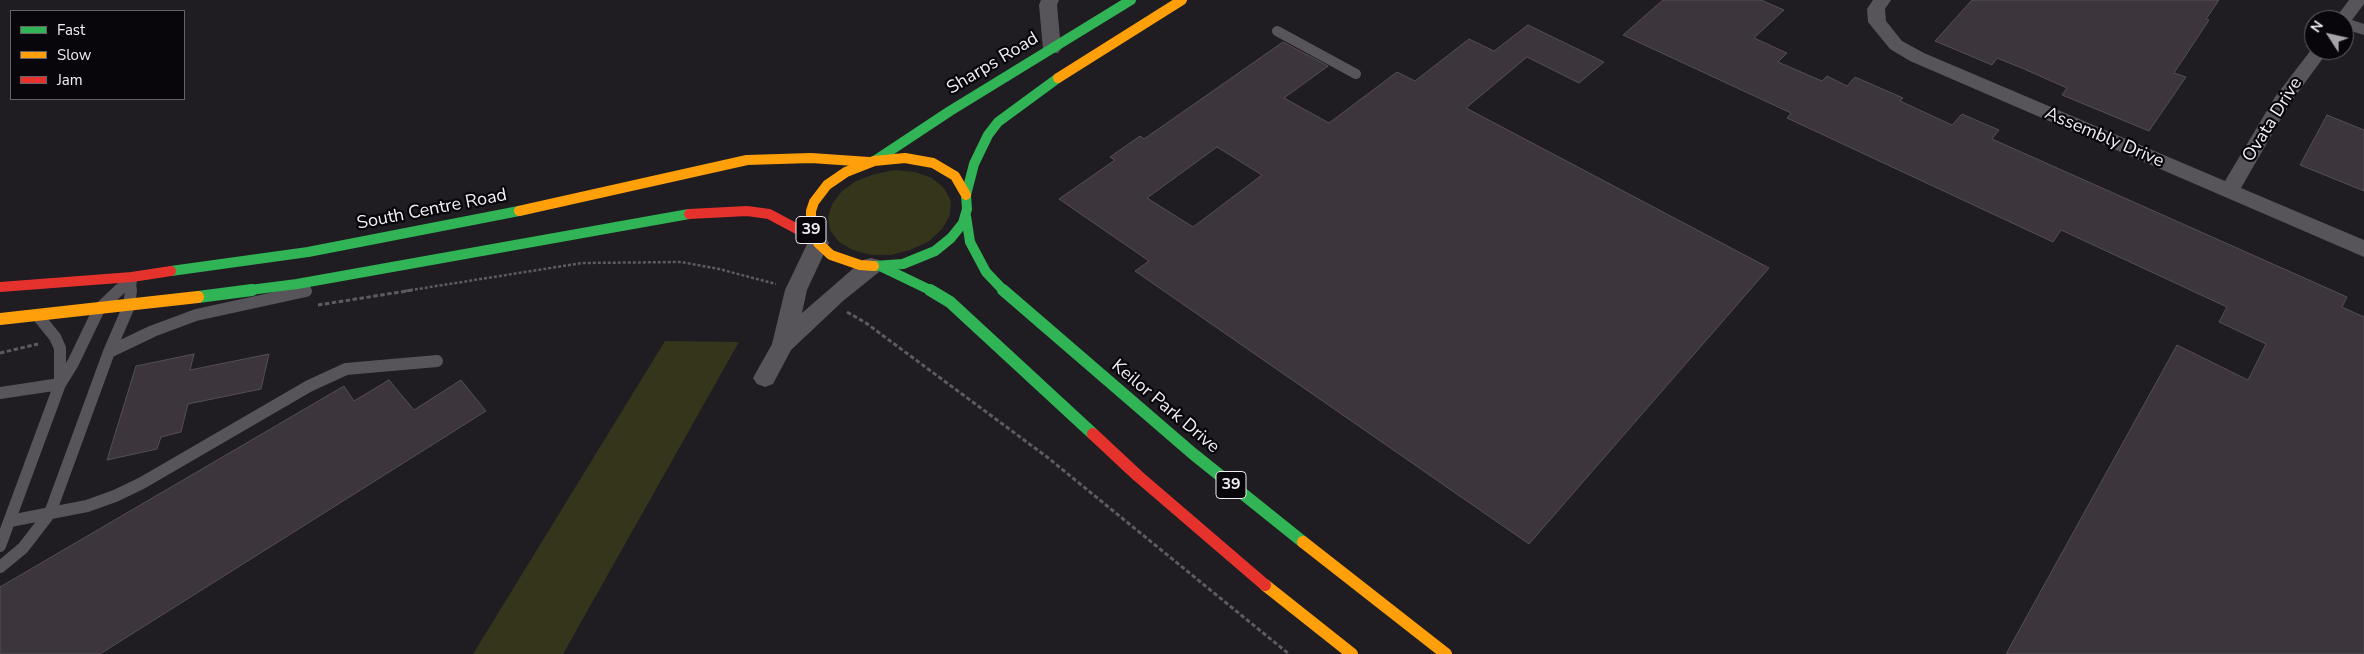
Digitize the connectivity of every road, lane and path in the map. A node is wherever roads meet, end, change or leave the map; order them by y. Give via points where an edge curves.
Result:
1 (1050, 0) edge
2 (1131, 0) edge
3 (1182, 0) edge
4 (1882, 0) edge
5 (1277, 31) dead end
6 (1052, 48) junction
7 (2313, 60) edge
8 (1356, 74) dead end
9 (872, 162) junction
10 (2228, 191) junction
11 (966, 195) junction
12 (966, 216) junction
13 (816, 240) junction
14 (2364, 249) edge
15 (439, 258) junction
16 (875, 266) junction
17 (132, 277) junction
18 (0, 287) edge
19 (796, 290) junction
20 (826, 303) junction
21 (129, 306) junction
22 (312, 306) dead end
23 (99, 309) junction
24 (38, 316) junction
25 (0, 318) edge
26 (55, 337) junction
27 (783, 344) junction
28 (109, 352) junction
29 (0, 353) edge
30 (436, 361) dead end
31 (765, 378) dead end
32 (60, 384) junction
33 (0, 393) edge
34 (50, 513) junction
35 (10, 521) junction
36 (0, 546) edge
37 (0, 567) edge
38 (1289, 654) edge
39 (1352, 654) edge
40 (1446, 654) edge

1 - 6 street
2 - 6 main road, Sharps Road / 39
3 - 11 main road, 39 via 1011,110 988,135 974,164
4 - 10 street, Assembly Drive via 1876,9 1877,22 1889,38 1906,51
5 - 8 lane
6 - 9 main road, Sharps Road / 39
7 - 10 street, Ovata Drive via 2282,101
9 - 11 main road, 39 via 905,158 933,164 955,176
9 - 13 main road, 39 via 841,175 820,194 811,211 811,229
9 - 17 main road, South Centre Road via 811,158 747,160 390,238
10 - 14 street, Assembly Drive
11 - 12 main road, 39
12 - 16 main road, 39 via 951,238 935,251 903,264
12 - 40 main road, Keilor Park Drive / 39 via 970,242 986,272 1010,297 1192,454
13 - 15 main road via 769,214 713,211
13 - 16 main road, 39 via 840,259
13 - 19 street
15 - 21 main road via 297,284
15 - 28 lane via 196,315
16 - 20 street
16 - 39 main road, 39 via 916,282 950,302 1138,476 1284,601
17 - 18 main road, South Centre Road
17 - 21 lane
17 - 23 lane
19 - 22 path via 762,279 681,262 621,261 536,269
19 - 27 street
20 - 27 street
20 - 38 path via 866,323 1047,457
21 - 23 main road
21 - 28 lane
23 - 24 main road
23 - 32 lane
24 - 25 main road
24 - 26 lane
26 - 29 path via 34,346
26 - 32 lane via 62,357
27 - 31 street
28 - 34 lane
30 - 34 lane via 346,369 309,386 142,483 87,506
32 - 33 lane
32 - 35 lane
34 - 35 lane
34 - 37 lane via 22,548
35 - 36 lane

